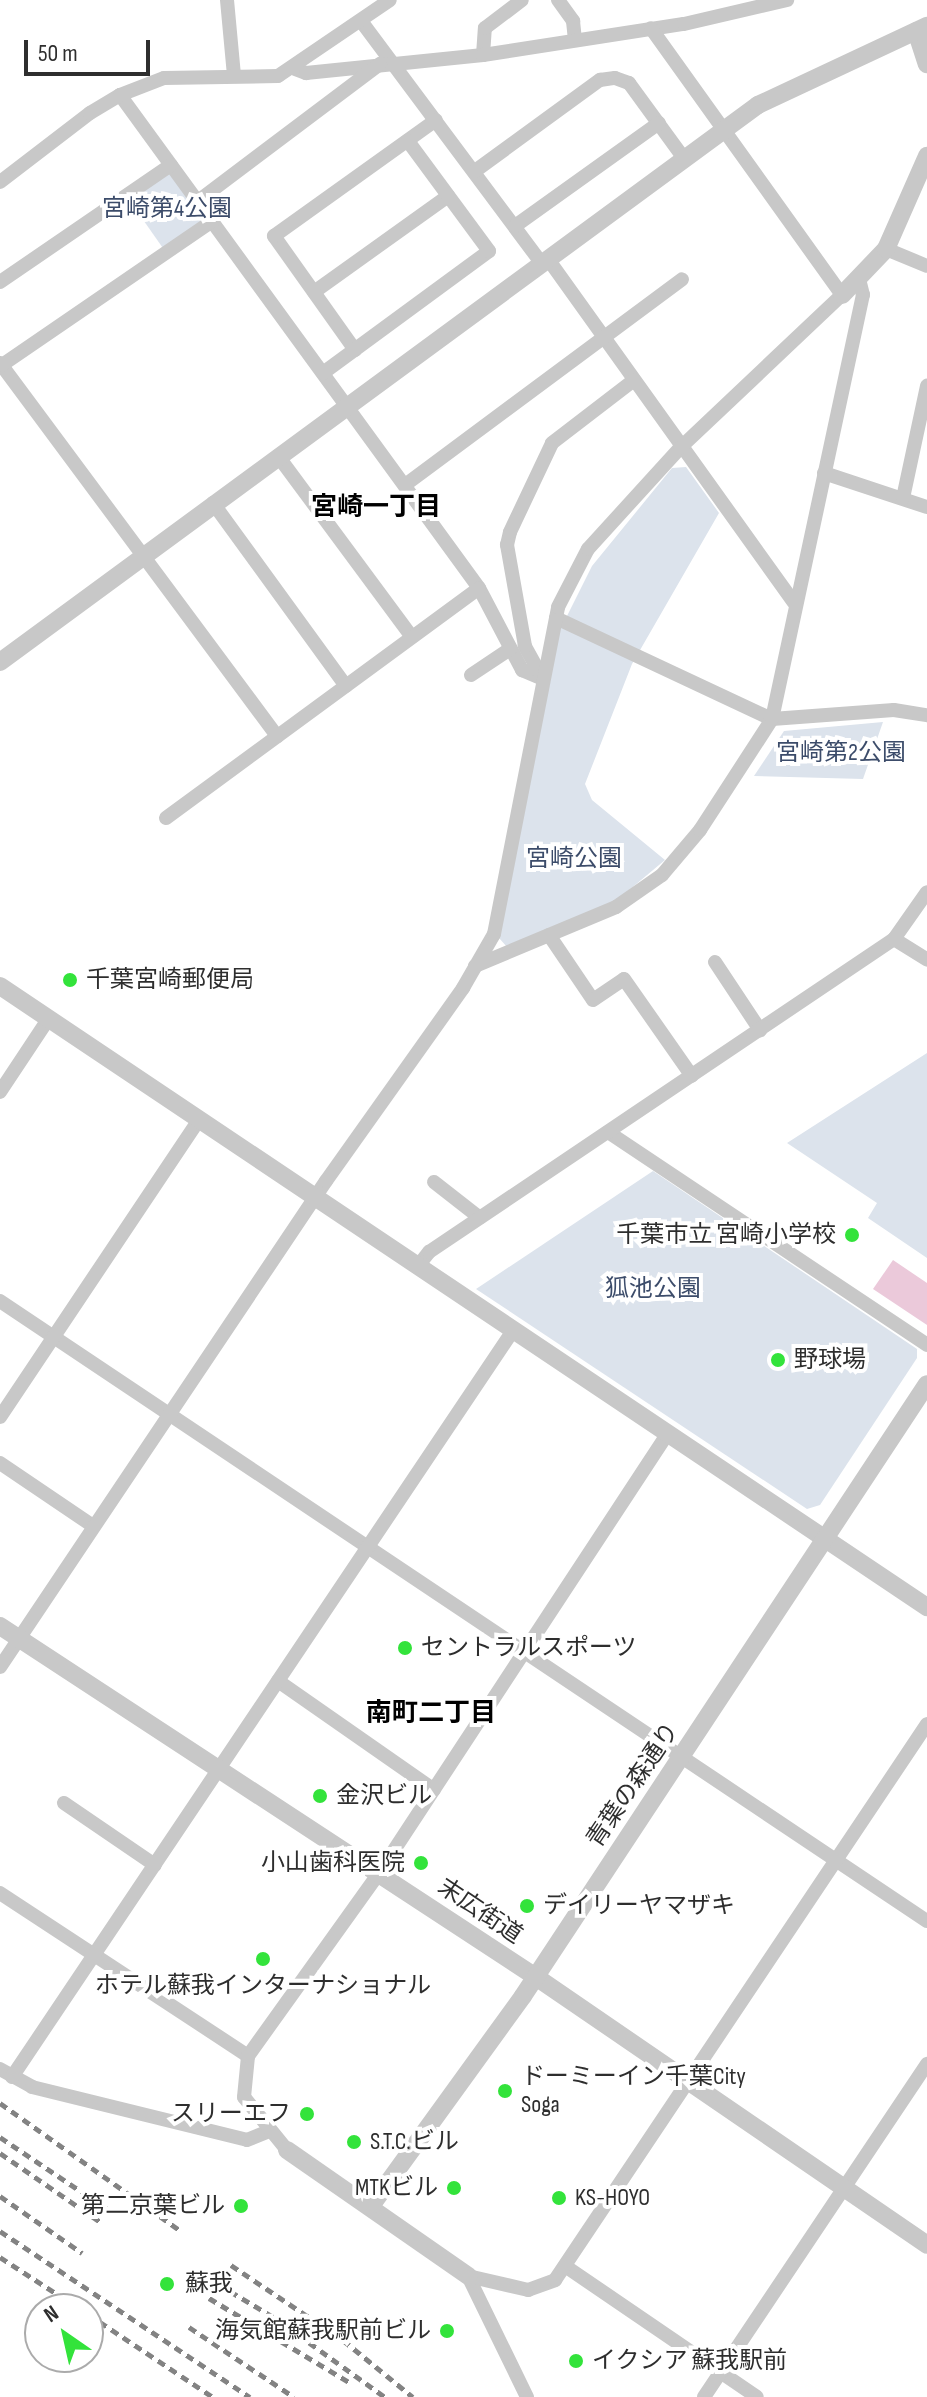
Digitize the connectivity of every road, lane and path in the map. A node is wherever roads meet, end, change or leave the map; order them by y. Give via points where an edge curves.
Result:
1 (227, 0) edge
2 (389, 0) edge
3 (522, 0) edge
4 (558, 0) edge
5 (787, 0) edge
6 (361, 21) junction
7 (651, 28) junction
8 (921, 29) edge
9 (575, 40) junction
10 (483, 55) junction
11 (387, 62) junction
12 (927, 64) edge
13 (295, 69) junction
14 (234, 75) junction
15 (120, 95) junction
16 (436, 120) junction
17 (659, 123) junction
18 (723, 129) junction
19 (408, 141) junction
20 (927, 156) edge
21 (683, 157) junction
22 (171, 165) junction
23 (475, 171) junction
24 (0, 182) edge
25 (448, 196) junction
26 (198, 201) junction
27 (212, 221) junction
28 (515, 226) junction
29 (886, 249) junction
30 (545, 262) junction
31 (927, 266) edge
32 (682, 279) dead end
33 (859, 279) junction
34 (0, 282) edge
35 (314, 292) junction
36 (842, 295) junction
37 (604, 339) junction
38 (355, 350) junction
39 (1, 364) edge
40 (323, 373) junction
41 (634, 380) junction
42 (927, 386) edge
43 (347, 407) junction
44 (680, 448) junction
45 (278, 456) junction
46 (824, 473) junction
47 (405, 485) junction
48 (903, 498) junction
49 (213, 503) junction
50 (927, 507) edge
51 (143, 556) junction
52 (479, 588) junction
53 (794, 602) junction
54 (556, 618) junction
55 (412, 637) junction
56 (510, 649) junction
57 (0, 662) edge
58 (471, 675) dead end
59 (543, 679) junction
60 (346, 686) junction
61 (927, 715) edge
62 (772, 719) junction
63 (277, 736) junction
64 (166, 818) dead end
65 (927, 892) edge
66 (549, 935) junction
67 (894, 939) junction
68 (927, 960) edge
69 (715, 962) dead end
70 (475, 967) junction
71 (0, 986) edge
72 (49, 1018) junction
73 (760, 1030) junction
74 (692, 1076) junction
75 (0, 1092) edge
76 (198, 1121) junction
77 (608, 1132) junction
78 (434, 1182) dead end
79 (315, 1197) junction
80 (480, 1218) junction
81 (418, 1266) junction
82 (0, 1301) edge
83 (514, 1329) junction
84 (54, 1337) junction
85 (927, 1345) edge
86 (927, 1384) edge
87 (169, 1414) junction
88 (0, 1417) edge
89 (668, 1433) junction
90 (0, 1463) edge
91 (93, 1526) junction
92 (825, 1538) junction
93 (367, 1546) junction
94 (927, 1607) edge
95 (0, 1626) edge
96 (18, 1639) junction
97 (526, 1653) junction
98 (0, 1667) edge
99 (278, 1681) junction
100 (927, 1724) edge
101 (680, 1756) junction
102 (217, 1772) junction
103 (434, 1790) junction
104 (64, 1803) dead end
105 (835, 1860) junction
106 (155, 1865) junction
107 (379, 1873) junction
108 (0, 1893) edge
109 (927, 1921) edge
110 (92, 1956) junction
111 (536, 1977) junction
112 (248, 2056) junction
113 (927, 2064) edge
114 (6, 2073) edge
115 (687, 2084) junction
116 (267, 2132) junction
117 (287, 2150) joint
118 (842, 2190) junction
119 (371, 2206) junction
120 (927, 2245) edge
121 (565, 2266) junction
122 (468, 2276) junction
123 (720, 2373) junction
124 (527, 2397) edge
125 (704, 2397) edge
126 (757, 2397) edge

1 - 14 street
2 - 6 street
3 - 10 street via 485,28
4 - 9 street via 573,21
5 - 7 street
6 - 11 street
6 - 13 street
7 - 9 street
7 - 18 street
8 - 12 street
8 - 18 street via 758,105
9 - 10 street
10 - 11 street
11 - 13 street via 306,73
11 - 16 street
11 - 26 street
13 - 14 street via 278,76
14 - 15 street via 164,78
15 - 22 street
15 - 24 street
16 - 19 street
16 - 23 street
17 - 21 street
17 - 23 street via 629,83 600,80
17 - 28 street
18 - 21 street
18 - 36 street
19 - 25 street
19 - 35 street via 274,236
20 - 29 street via 902,223
21 - 30 street
22 - 26 street
22 - 34 street
23 - 28 street
25 - 35 street
25 - 38 street via 489,251
26 - 27 street
27 - 39 street
27 - 40 street
28 - 30 street
29 - 31 street
29 - 33 street
30 - 37 street
30 - 43 street
32 - 37 street
33 - 36 street
33 - 46 street via 863,295
35 - 38 street
36 - 44 street
37 - 41 street
37 - 47 street
38 - 40 street
39 - 51 street
40 - 43 street
41 - 44 street
41 - 59 street via 552,443 510,532 507,545 525,646
42 - 48 street
43 - 45 street
43 - 47 street
44 - 53 street
44 - 54 street via 588,549
45 - 49 street
45 - 55 street
46 - 48 street
46 - 53 street
47 - 52 street
48 - 50 street
49 - 51 street
49 - 60 street
51 - 57 street
51 - 63 street
52 - 55 street
52 - 56 street
53 - 62 street via 784,683
54 - 59 street
54 - 62 street
55 - 60 street
56 - 58 street
56 - 59 street via 528,676
59 - 70 street via 511,867 494,934
60 - 63 street
61 - 62 street via 894,710
62 - 66 street via 700,830 662,875 616,907
63 - 64 street
65 - 67 street
66 - 70 street
66 - 74 street via 593,1000 624,979
67 - 68 street
67 - 73 street
69 - 73 street
70 - 79 street
71 - 72 street
72 - 75 street
72 - 76 street
73 - 74 street
74 - 77 street
76 - 79 street
76 - 84 street
77 - 80 street
77 - 85 street
78 - 80 street
79 - 81 street
79 - 87 street
80 - 81 street via 429,1252
81 - 83 street
82 - 84 street
83 - 89 street
83 - 93 street
84 - 87 street
84 - 88 street
86 - 92 street, 青葉の森通り
87 - 91 street
87 - 93 street
89 - 92 street
89 - 97 street
90 - 91 street
91 - 96 street
92 - 94 street
92 - 101 street, 青葉の森通り
93 - 97 street
93 - 99 street
95 - 96 street, 末広街道
96 - 98 street
96 - 102 street, 末広街道
97 - 101 street
97 - 103 street
99 - 102 street
99 - 103 street
100 - 105 street
101 - 105 street
101 - 111 street, 青葉の森通り
102 - 106 street
102 - 107 street, 末広街道
103 - 107 street
104 - 106 street
105 - 109 street
105 - 115 street
106 - 110 street
107 - 111 street, 末広街道
107 - 112 street
108 - 110 street
110 - 112 street
110 - 114 street
111 - 115 street, 末広街道
111 - 119 street, 青葉の森通り
112 - 116 street via 244,2097
113 - 118 street
114 - 116 street via 32,2087 247,2140
115 - 118 street, 末広街道
115 - 121 street
116 - 117 street
117 - 119 street
118 - 120 street, 末広街道
118 - 123 street
119 - 122 street
121 - 122 street via 539,2290
121 - 123 street
122 - 124 street
123 - 125 street
123 - 126 street

